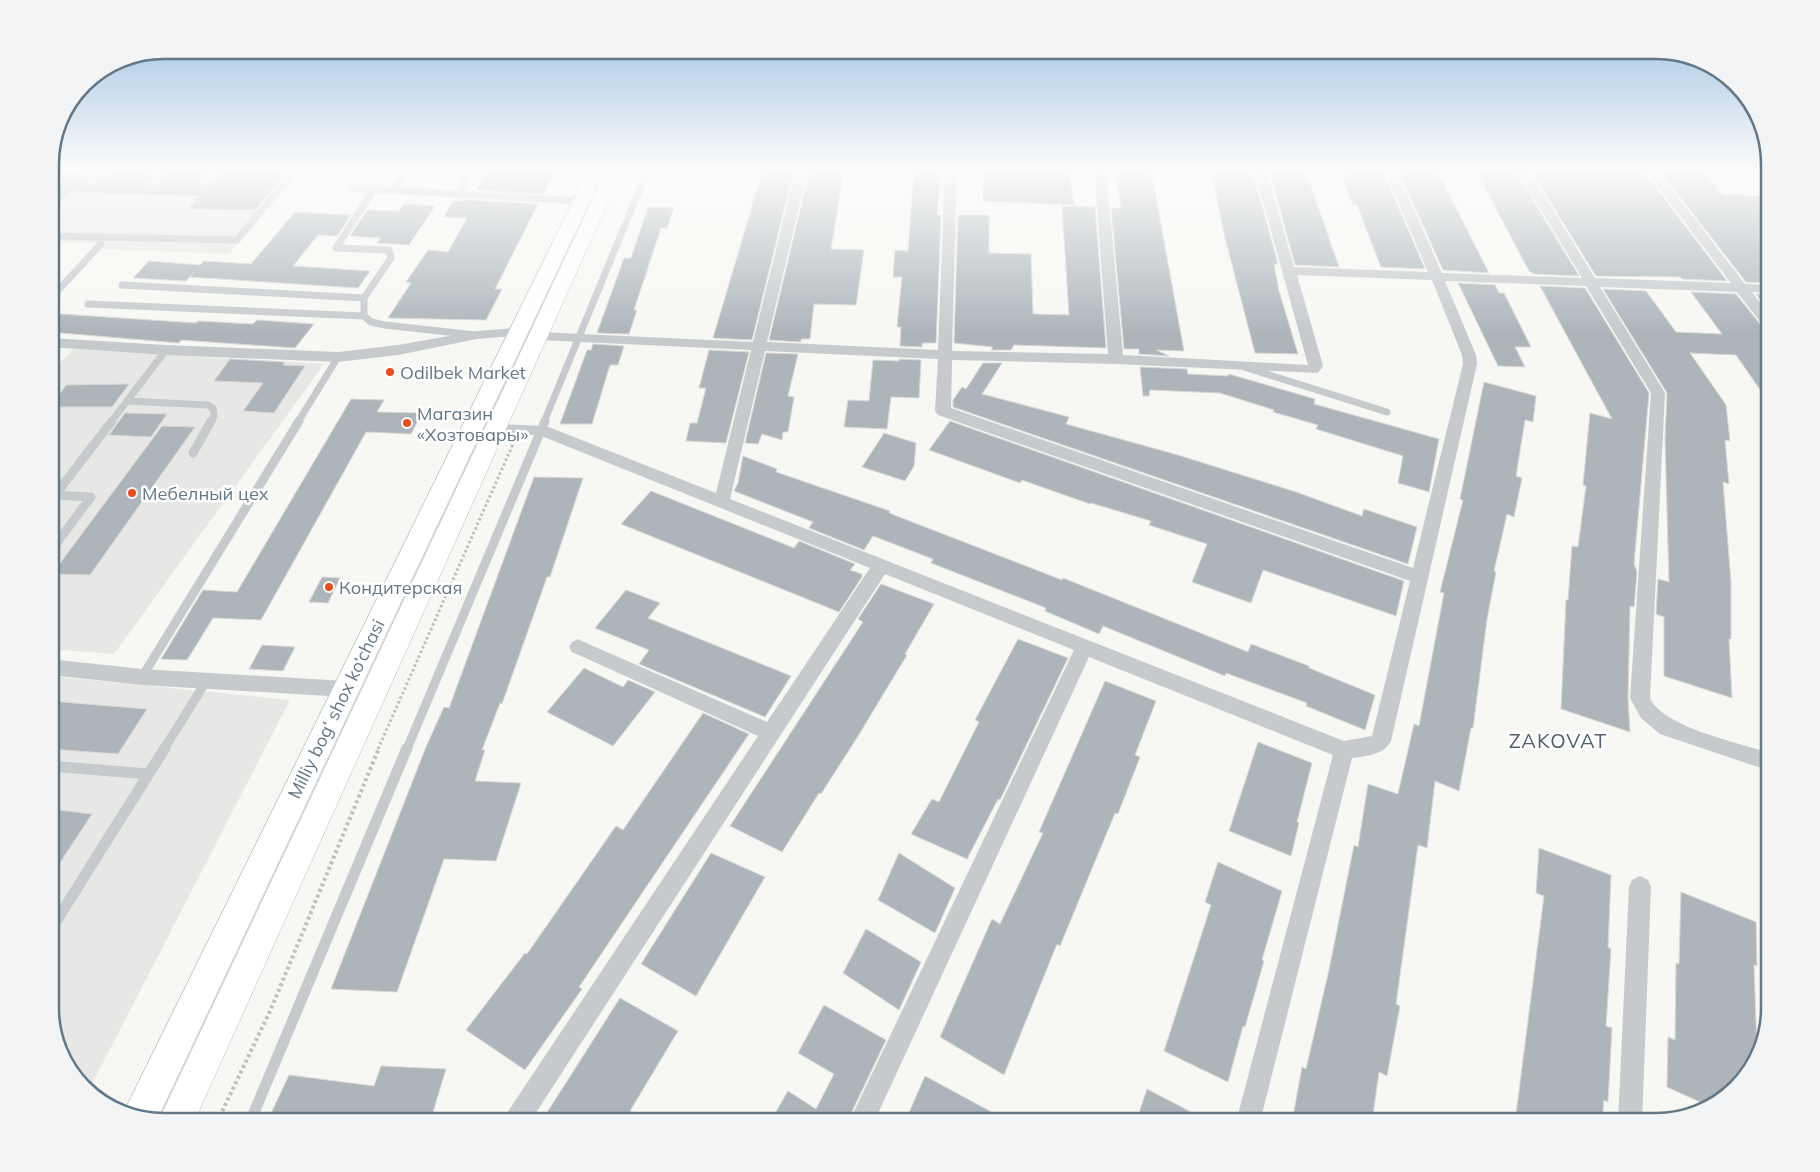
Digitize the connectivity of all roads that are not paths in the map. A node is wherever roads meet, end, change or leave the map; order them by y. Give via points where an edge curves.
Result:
1 (250, 224) edge
2 (352, 224) edge
3 (572, 224) edge
4 (586, 224) edge
5 (625, 224) edge
6 (788, 224) edge
7 (949, 224) edge
8 (1105, 224) edge
9 (1276, 224) edge
10 (1414, 224) edge
11 (1554, 224) edge
12 (1692, 224) edge
13 (59, 236) edge
14 (101, 244) dead end
15 (1290, 271) junction
16 (1437, 276) junction
17 (1589, 282) junction
18 (122, 284) dead end
19 (1742, 288) junction
20 (59, 289) edge
21 (1761, 289) edge
22 (364, 298) junction
23 (88, 304) dead end
24 (1761, 313) edge
25 (364, 316) junction
26 (528, 334) junction
27 (476, 335) junction
28 (577, 339) junction
29 (59, 343) edge
30 (758, 345) junction
31 (166, 350) junction
32 (945, 355) junction
33 (338, 357) junction
34 (1116, 359) junction
35 (1238, 365) junction
36 (128, 401) junction
37 (1387, 412) dead end
38 (508, 429) junction
39 (541, 430) junction
40 (193, 453) dead end
41 (59, 490) edge
42 (59, 495) edge
43 (722, 500) junction
44 (440, 521) junction
45 (59, 540) edge
46 (882, 564) junction
47 (1419, 577) junction
48 (1085, 646) junction
49 (578, 647) dead end
50 (59, 668) edge
51 (142, 677) junction
52 (207, 680) junction
53 (346, 690) junction
54 (771, 734) junction
55 (1344, 750) junction
56 (1761, 759) edge
57 (59, 767) edge
58 (148, 774) junction
59 (1640, 887) dead end
60 (59, 916) edge
61 (144, 1111) edge
62 (180, 1113) edge
63 (254, 1113) edge
64 (522, 1113) edge
65 (865, 1113) edge
66 (1250, 1113) edge
67 (1630, 1113) edge

1 - 13 lane via 236,240
2 - 22 lane via 336,248 389,250 391,258
3 - 26 main road, Milliy bog‘ shox ko‘chasi
4 - 26 main road, Milliy bog‘ shox ko‘chasi
5 - 28 lane
6 - 30 street
7 - 32 street
8 - 34 street
9 - 15 street
10 - 16 street
11 - 17 street
12 - 19 street
14 - 20 lane
15 - 16 street
15 - 35 street via 1315,369
16 - 17 street
16 - 47 street via 1470,364
17 - 19 street
17 - 56 street via 1658,395 1640,698 1644,710 1653,720 1668,728
18 - 22 lane
19 - 21 street
19 - 24 street
22 - 25 lane
23 - 25 lane
25 - 27 lane via 385,326
26 - 27 street
26 - 28 street
26 - 38 main road, Milliy bog‘ shox ko‘chasi
26 - 44 main road, Milliy bog‘ shox ko‘chasi
27 - 33 street via 398,350
28 - 30 street
28 - 39 lane
29 - 31 street
30 - 32 street
30 - 43 street
31 - 33 street
31 - 36 lane
32 - 34 street
32 - 47 street via 943,411
33 - 51 lane
34 - 35 street
35 - 37 lane
36 - 40 lane via 208,405 214,408 214,416
36 - 41 lane
38 - 39 street
38 - 44 main road, Milliy bog‘ shox ko‘chasi
39 - 43 street
39 - 63 lane
42 - 45 lane via 91,497
43 - 46 street
44 - 53 main road, Milliy bog‘ shox ko‘chasi
44 - 62 main road, Milliy bog‘ shox ko‘chasi
46 - 48 street
46 - 54 street
47 - 55 street via 1381,741 1372,746
48 - 55 street
48 - 65 street
49 - 54 street
50 - 51 street
51 - 52 street
52 - 53 street
52 - 58 lane
53 - 61 main road, Milliy bog‘ shox ko‘chasi
54 - 64 street
55 - 66 street
57 - 58 lane
58 - 60 lane
59 - 67 street

